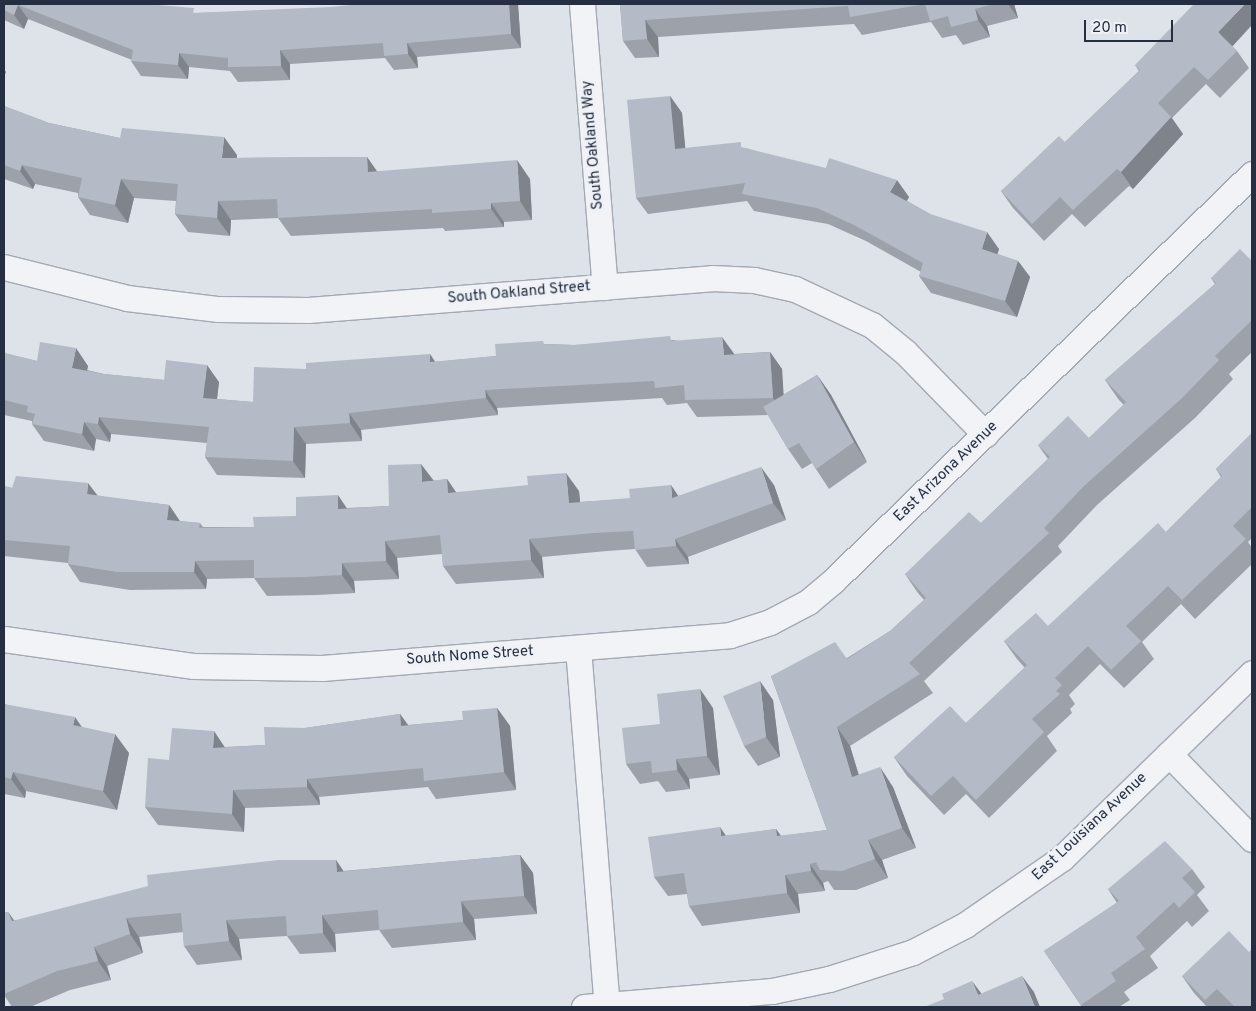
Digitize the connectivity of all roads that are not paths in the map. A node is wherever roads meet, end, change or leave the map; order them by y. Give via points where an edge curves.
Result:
1 (582, 4) edge
2 (1252, 174) edge
3 (4, 267) edge
4 (605, 287) junction
5 (985, 434) junction
6 (4, 639) edge
7 (578, 648) junction
8 (1252, 673) edge
9 (1169, 754) junction
10 (1252, 839) edge
11 (599, 1007) edge

1 - 4 street, South Oakland Way
2 - 5 street, East Arizona Avenue
3 - 4 street, South Oakland Street via 128,298 218,309 308,310
4 - 5 street, South Oakland Street via 712,278 795,289 872,325 905,352
5 - 7 street, East Arizona Avenue via 833,581 808,602 770,622 730,635
6 - 7 street, South Nome Street via 130,660 258,669
7 - 11 street
8 - 9 street, East Louisiana Avenue
9 - 10 street
9 - 11 street, East Louisiana Avenue via 1062,858 1015,894 913,952 829,980 772,990

